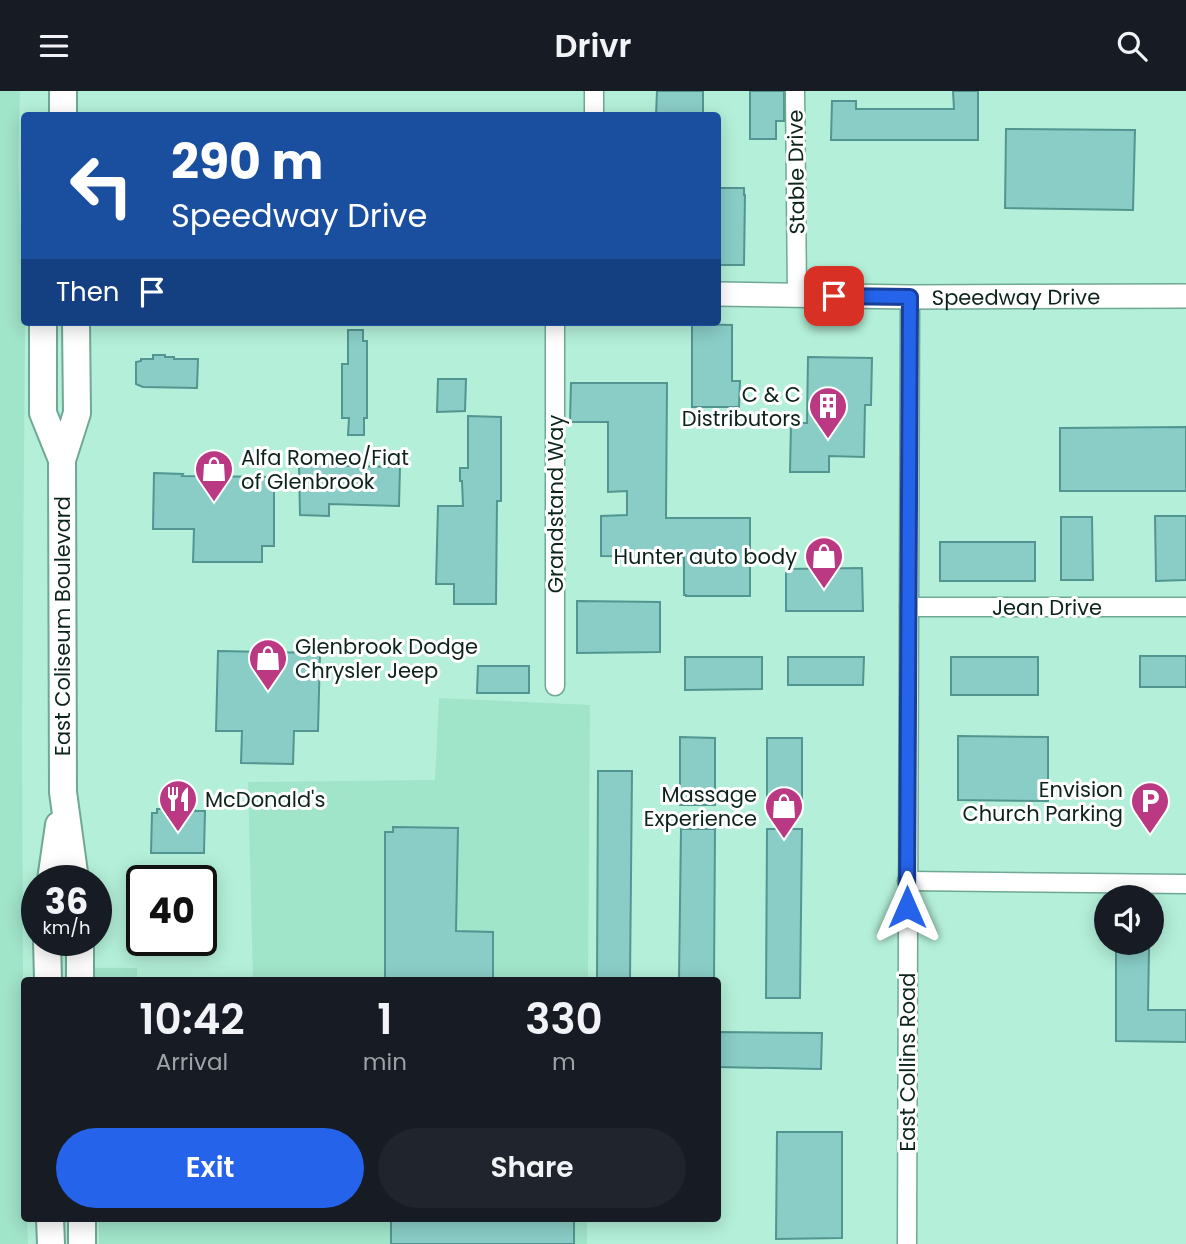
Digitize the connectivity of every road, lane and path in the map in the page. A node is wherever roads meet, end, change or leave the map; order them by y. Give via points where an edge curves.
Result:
1 (63, 91) edge
2 (594, 91) edge
3 (795, 91) edge
4 (63, 112) edge
5 (594, 112) edge
6 (721, 294) edge
7 (797, 296) junction
8 (1186, 296) edge
9 (910, 297) junction
10 (43, 326) edge
11 (76, 326) edge
12 (555, 326) edge
13 (61, 460) junction
14 (909, 607) junction
15 (1186, 607) edge
16 (555, 686) dead end
17 (63, 793) junction
18 (53, 865) edge
19 (73, 865) edge
20 (907, 881) junction
21 (1186, 884) edge
22 (47, 956) edge
23 (80, 956) edge
24 (48, 977) edge
25 (80, 977) edge
26 (50, 1222) edge
27 (82, 1222) edge
28 (51, 1244) edge
29 (82, 1244) edge
30 (907, 1244) edge

1 - 4 highway
2 - 5 street
3 - 7 street, Stable Drive
6 - 7 main road, Speedway Drive
7 - 9 main road, Speedway Drive
8 - 9 main road, Speedway Drive
9 - 14 street, East Collins Road
10 - 13 highway, East Coliseum Boulevard via 43,413
11 - 13 highway, East Coliseum Boulevard via 77,413
12 - 16 street, Grandstand Way
13 - 17 highway, East Coliseum Boulevard
14 - 15 street, Jean Drive
14 - 20 street, East Collins Road
17 - 18 highway, East Coliseum Boulevard
17 - 19 highway, East Coliseum Boulevard
20 - 21 street
20 - 30 street, East Collins Road
22 - 24 highway
23 - 25 highway
26 - 28 highway
27 - 29 highway

